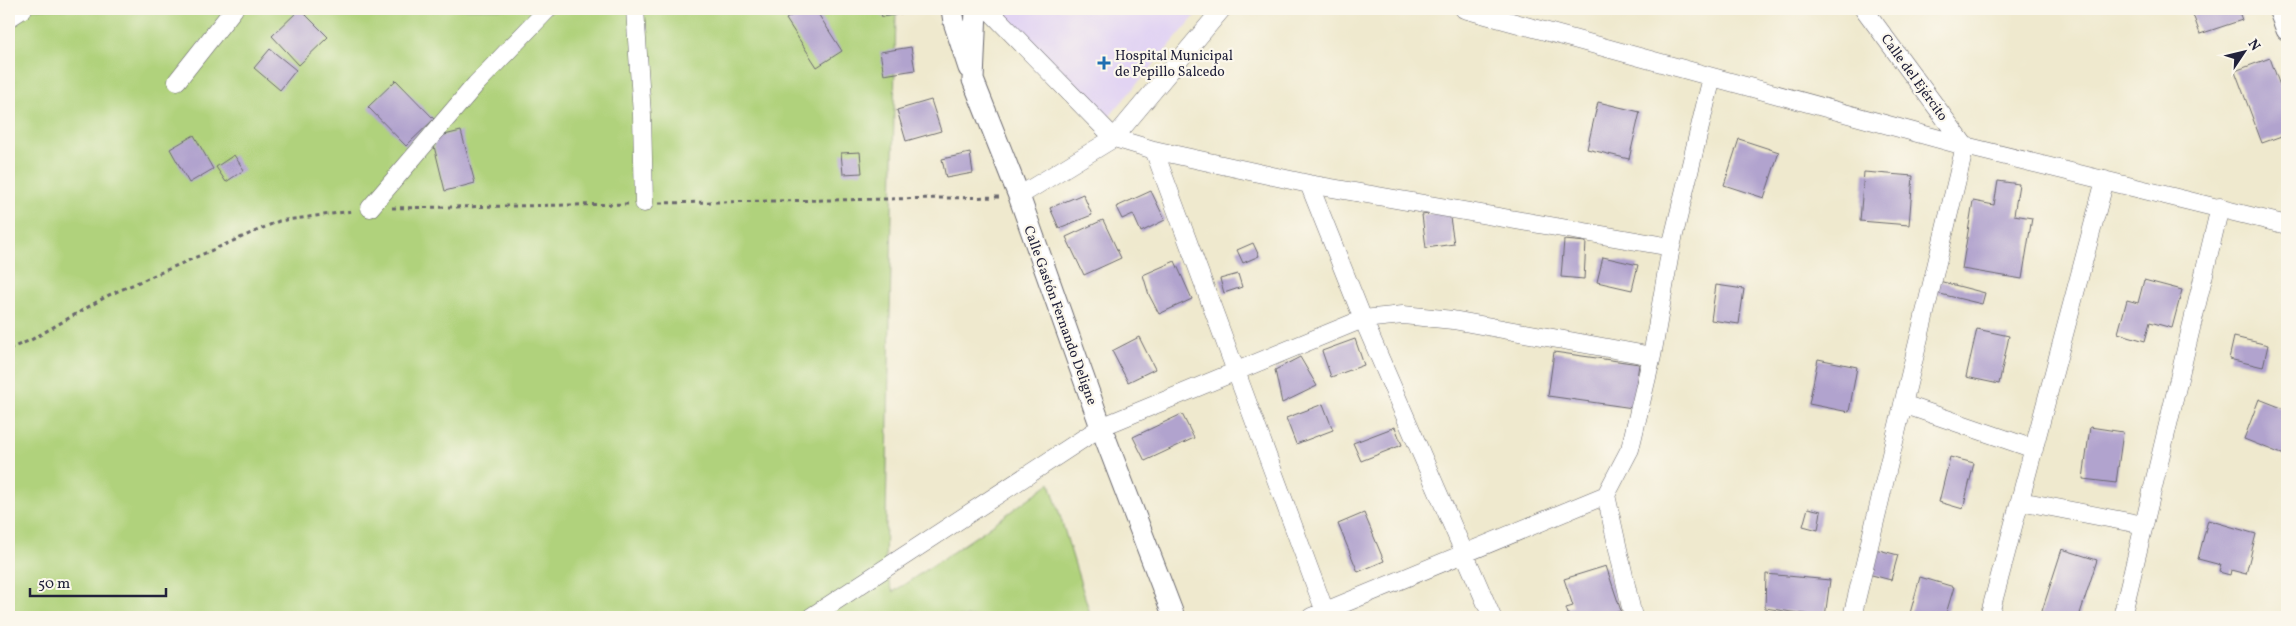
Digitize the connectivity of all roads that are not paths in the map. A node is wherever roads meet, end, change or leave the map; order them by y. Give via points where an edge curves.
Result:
1 (22, 9) edge
2 (234, 9) edge
3 (548, 9) edge
4 (635, 9) edge
5 (952, 9) edge
6 (976, 9) edge
7 (988, 9) edge
8 (1222, 9) edge
9 (1464, 9) edge
10 (1864, 9) edge
11 (2279, 9) edge
12 (9, 18) edge
13 (2287, 30) edge
14 (1712, 77) junction
15 (973, 80) junction
16 (177, 81) dead end
17 (1114, 138) junction
18 (1965, 146) junction
19 (1154, 150) junction
20 (2105, 180) junction
21 (1309, 184) junction
22 (1019, 196) junction
23 (644, 203) road end
24 (2220, 207) junction
25 (370, 208) road end
26 (2287, 225) edge
27 (1671, 247) junction
28 (1363, 319) junction
29 (1652, 356) junction
30 (1236, 371) junction
31 (1903, 404) junction
32 (1101, 427) junction
33 (2034, 449) junction
34 (1606, 495) junction
35 (2020, 501) junction
36 (2144, 525) junction
37 (1466, 553) junction
38 (1321, 615) edge
39 (811, 617) edge
40 (1174, 617) edge
41 (1492, 617) edge
42 (1633, 617) edge
43 (1852, 617) edge
44 (1989, 617) edge
45 (2122, 617) edge

1 - 12 street
2 - 16 street
3 - 25 street via 476,84
4 - 23 street
5 - 15 street
6 - 15 street, Calle Gastón Fernando Deligne
7 - 17 street
8 - 17 street
9 - 14 street
10 - 18 street, Calle del Ejército
11 - 13 street
14 - 18 street
14 - 27 street
15 - 22 street, Calle Gastón Fernando Deligne
17 - 19 street
17 - 22 street
18 - 20 street
18 - 31 street
19 - 21 street
19 - 30 street
20 - 24 street
20 - 33 street
21 - 27 street
21 - 28 street
22 - 32 street, Calle Gastón Fernando Deligne
24 - 26 street
24 - 36 street
27 - 29 street
28 - 29 street via 1403,315 1453,320
28 - 30 street
28 - 37 street
29 - 34 street via 1630,449
30 - 32 street
30 - 38 street
31 - 33 street
31 - 43 street
32 - 39 street
32 - 40 street, Calle Gastón Fernando Deligne
33 - 35 street
34 - 37 street
34 - 42 street
35 - 36 street
35 - 44 street
36 - 45 street
37 - 38 street
37 - 41 street

